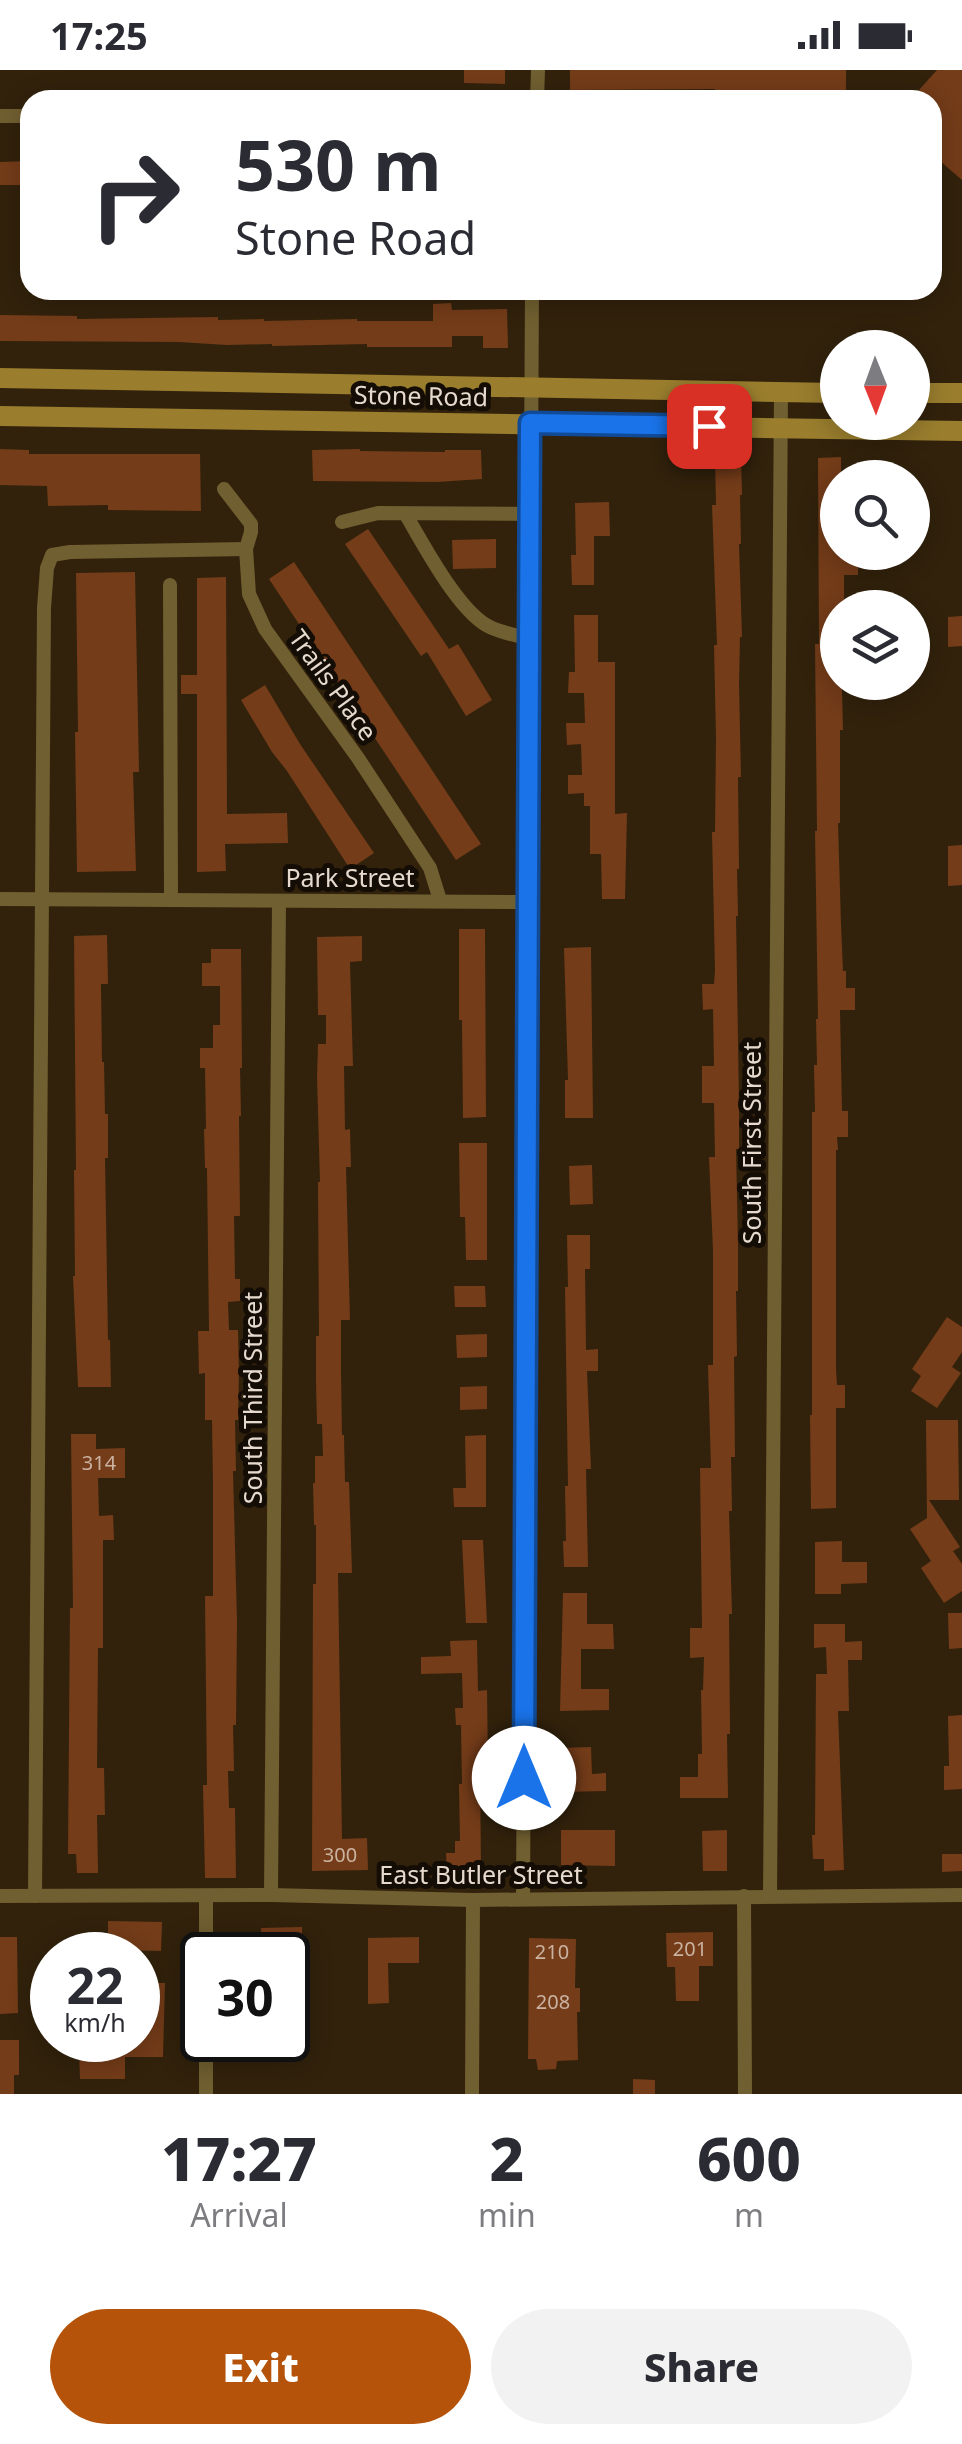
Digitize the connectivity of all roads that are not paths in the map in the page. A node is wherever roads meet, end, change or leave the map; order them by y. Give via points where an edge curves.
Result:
1 (532, 300) edge
2 (0, 378) edge
3 (530, 388) junction
4 (782, 392) junction
5 (820, 393) edge
6 (930, 393) edge
7 (962, 394) edge
8 (0, 416) edge
9 (530, 423) junction
10 (781, 427) junction
11 (962, 431) edge
12 (224, 489) dead end
13 (531, 514) junction
14 (406, 515) junction
15 (342, 522) dead end
16 (246, 550) junction
17 (170, 585) dead end
18 (530, 639) junction
19 (43, 899) junction
20 (0, 900) edge
21 (171, 900) junction
22 (440, 900) junction
23 (279, 902) junction
24 (529, 902) junction
25 (272, 1894) junction
26 (962, 1895) edge
27 (0, 1896) edge
28 (34, 1896) junction
29 (206, 1896) junction
30 (744, 1896) junction
31 (770, 1896) junction
32 (524, 1898) junction
33 (473, 1900) junction
34 (206, 1932) edge
35 (206, 2062) edge
36 (206, 2094) edge
37 (472, 2094) edge
38 (744, 2094) edge

1 - 3 street
2 - 3 main road, Stone Road
3 - 4 main road, Stone Road
3 - 9 street
4 - 5 main road, Stone Road
4 - 10 street, South First Street
6 - 7 main road
8 - 9 main road, Stone Road
9 - 10 main road, Stone Road
9 - 13 street
10 - 11 main road, Stone Road
10 - 31 street, South First Street
12 - 16 street, Trails Place via 251,524
13 - 14 street
13 - 18 street
14 - 15 street
14 - 18 street via 470,612 488,628
16 - 19 street via 52,555 44,596
16 - 22 street, Trails Place via 249,594 265,629 430,868
17 - 21 street
18 - 24 street
19 - 20 street, Park Street
19 - 21 street, Park Street
19 - 28 street
21 - 23 street, Park Street
22 - 23 street, Park Street
22 - 24 street, Park Street
23 - 25 street, South Third Street
24 - 32 street
25 - 29 street, East Butler Street
25 - 33 street, East Butler Street
26 - 31 street, East Butler Street
27 - 28 street, East Butler Street
28 - 29 street, East Butler Street
29 - 34 street
30 - 31 street, East Butler Street
30 - 32 street, East Butler Street
30 - 38 street
32 - 33 street, East Butler Street
33 - 37 street
35 - 36 street

